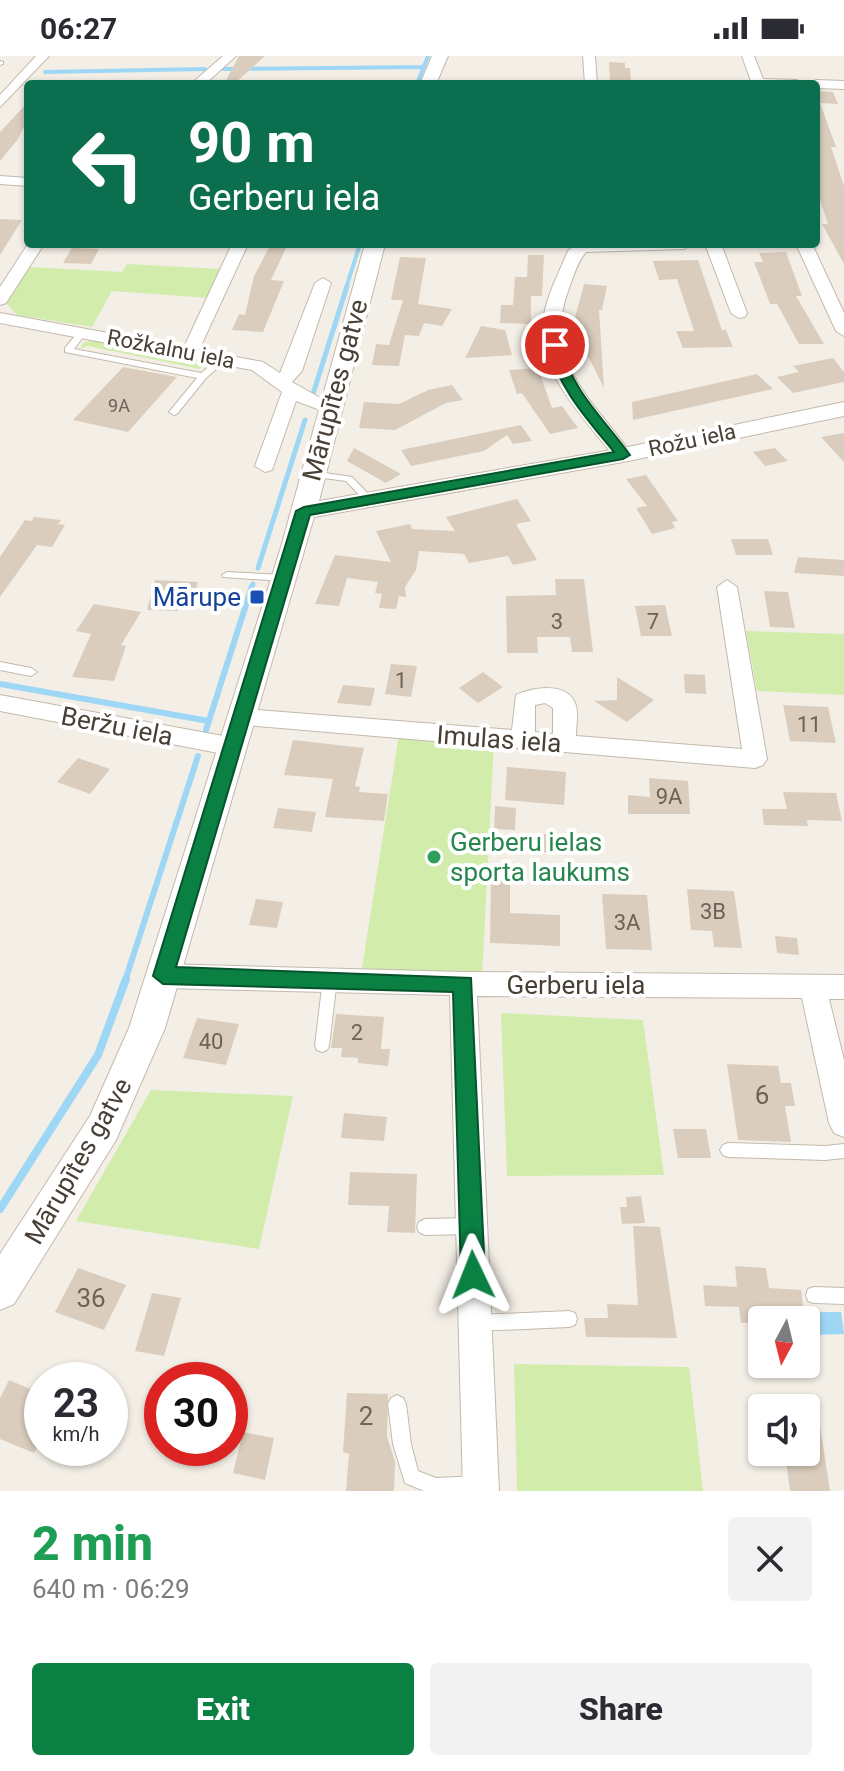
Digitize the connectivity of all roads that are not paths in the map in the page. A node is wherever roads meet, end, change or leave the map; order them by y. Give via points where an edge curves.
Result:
1 (43, 56) edge
2 (230, 56) edge
3 (440, 56) edge
4 (589, 56) edge
5 (748, 56) edge
6 (202, 80) edge
7 (430, 80) edge
8 (591, 80) edge
9 (757, 80) edge
10 (820, 84) edge
11 (844, 85) edge
12 (0, 103) edge
13 (0, 180) edge
14 (24, 182) edge
15 (33, 248) edge
16 (238, 248) edge
17 (374, 248) edge
18 (580, 248) edge
19 (715, 248) edge
20 (806, 248) edge
21 (323, 283) dead end
22 (0, 300) edge
23 (739, 313) dead end
24 (0, 318) edge
25 (844, 331) edge
26 (83, 332) junction
27 (190, 352) junction
28 (224, 359) junction
29 (203, 376) junction
30 (288, 387) junction
31 (321, 408) junction
32 (844, 409) edge
33 (174, 412) dead end
34 (281, 416) junction
35 (623, 455) junction
36 (265, 466) dead end
37 (312, 474) junction
38 (369, 500) junction
39 (304, 511) junction
40 (227, 575) dead end
41 (284, 578) junction
42 (727, 587) dead end
43 (0, 666) edge
44 (31, 672) dead end
45 (0, 703) edge
46 (244, 717) junction
47 (523, 741) junction
48 (564, 744) junction
49 (234, 747) junction
50 (163, 976) junction
51 (330, 979) junction
52 (463, 984) junction
53 (813, 987) junction
54 (844, 987) edge
55 (322, 1046) dead end
56 (844, 1123) edge
57 (728, 1150) dead end
58 (844, 1151) edge
59 (471, 1226) junction
60 (425, 1227) dead end
61 (0, 1290) edge
62 (814, 1295) dead end
63 (844, 1296) edge
64 (569, 1319) dead end
65 (475, 1323) junction
66 (397, 1404) dead end
67 (480, 1488) edge

1 - 12 street
2 - 6 street
3 - 7 street
4 - 8 street
5 - 9 street
10 - 11 street
13 - 14 street
15 - 22 street
16 - 27 street
17 - 31 street, Mārupītes gatve
18 - 35 street via 550,326 559,363 578,399
19 - 23 street
20 - 25 street
21 - 30 street
24 - 26 street, Rožkalnu iela
26 - 27 street, Rožkalnu iela
26 - 29 lane via 68,350
27 - 28 street, Rožkalnu iela
28 - 29 lane
28 - 30 street, Rožkalnu iela via 257,366
29 - 33 lane
30 - 31 street, Rožkalnu iela
30 - 34 street
31 - 34 street
31 - 37 street, Mārupītes gatve
32 - 35 street, Rožu iela
34 - 36 street
35 - 38 street, Rožu iela
37 - 38 lane via 349,479
37 - 39 street, Mārupītes gatve
38 - 39 street, Rožu iela
39 - 41 street, Mārupītes gatve
40 - 41 lane
41 - 46 street, Mārupītes gatve
42 - 48 street, Imulas iela via 755,759
43 - 44 lane
45 - 49 street, Beržu iela
46 - 47 street, Imulas iela
46 - 49 street, Mārupītes gatve
47 - 48 street, Imulas iela
47 - 48 street via 524,701 552,694 565,705
49 - 50 street, Mārupītes gatve
50 - 51 street, Gerberu iela
50 - 61 street, Mārupītes gatve via 128,1077 103,1128
51 - 52 street, Gerberu iela
51 - 55 lane
52 - 53 street, Gerberu iela
52 - 59 street
53 - 54 street, Gerberu iela
53 - 56 street
57 - 58 lane
59 - 60 lane
59 - 65 street
62 - 63 lane
64 - 65 lane
65 - 67 street
66 - 67 lane via 411,1477 436,1487

